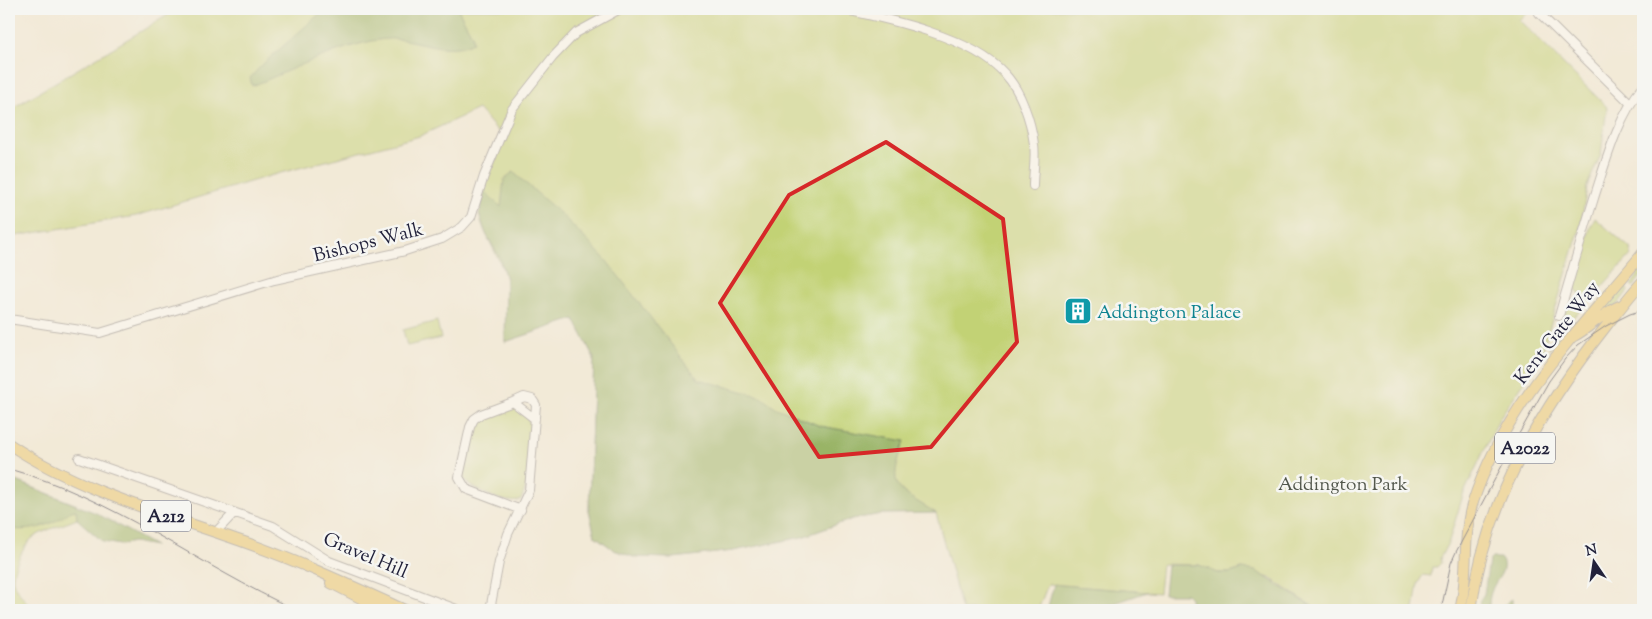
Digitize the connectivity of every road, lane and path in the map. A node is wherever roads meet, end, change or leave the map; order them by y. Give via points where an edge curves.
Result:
1 (620, 9) edge
2 (841, 9) edge
3 (1539, 13) dead end
4 (1643, 86) edge
5 (1630, 103) junction
6 (1032, 186) dead end
7 (1643, 253) edge
8 (1643, 281) edge
9 (1566, 293) junction
10 (1575, 296) dead end
11 (1622, 305) junction
12 (1559, 316) dead end
13 (9, 319) edge
14 (1568, 339) junction
15 (514, 402) junction
16 (535, 419) junction
17 (9, 444) edge
18 (9, 453) edge
19 (30, 458) junction
20 (80, 458) dead end
21 (521, 510) junction
22 (234, 513) junction
23 (216, 532) junction
24 (305, 567) junction
25 (384, 610) edge
26 (405, 610) edge
27 (459, 610) edge
28 (490, 610) edge
29 (1460, 610) edge
30 (1471, 610) edge

1 - 13 street, Bishops Walk via 576,33 512,109 484,176 471,218 442,239 406,251 274,280 100,332
2 - 6 street via 880,17 943,37 983,55 1006,74 1020,96 1035,145
3 - 5 street
4 - 5 street
5 - 9 street via 1620,120
7 - 14 main road, Kent Gate Way / A2022
8 - 11 main road, Kent Gate Way / A2022
9 - 10 street
9 - 12 street
11 - 14 main road via 1609,310 1584,331
11 - 30 main road, Kent Gate Way / A2022 via 1565,380 1519,460 1485,544
14 - 29 main road, Kent Gate Way / A2022 via 1540,375 1510,424 1476,497 1467,530
15 - 16 street
15 - 16 street via 524,397 532,399 536,405
15 - 21 street via 474,419 458,477 466,489
16 - 21 street via 529,490
17 - 19 main road, Gravel Hill / A212
18 - 19 main road, Gravel Hill / A212
19 - 23 main road, Gravel Hill / A212 via 138,506
20 - 22 street, Gravel Hill
21 - 28 street via 508,534 499,562
22 - 23 street
22 - 27 street, Gravel Hill via 273,526 329,561
23 - 24 main road, Gravel Hill / A212
24 - 25 main road, Gravel Hill / A212 via 348,594
24 - 26 main road, Gravel Hill / A212

